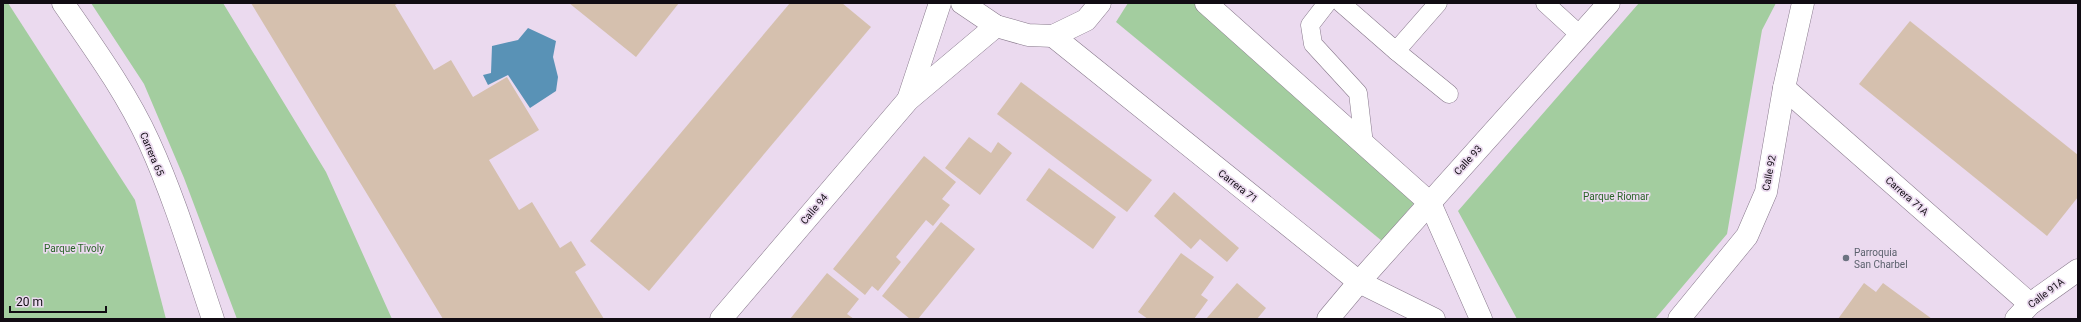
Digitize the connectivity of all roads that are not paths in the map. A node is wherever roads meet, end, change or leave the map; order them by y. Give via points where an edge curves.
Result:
1 (63, 3) edge
2 (940, 3) edge
3 (962, 3) edge
4 (1100, 3) edge
5 (1206, 3) edge
6 (1326, 3) edge
7 (1341, 3) edge
8 (1438, 3) edge
9 (1545, 3) edge
10 (1609, 3) edge
11 (1803, 3) edge
12 (996, 26) junction
13 (1580, 35) junction
14 (1053, 36) junction
15 (1396, 51) junction
16 (1784, 88) junction
17 (1449, 94) dead end
18 (908, 100) junction
19 (1364, 144) junction
20 (1430, 203) junction
21 (2078, 270) edge
22 (1359, 282) junction
23 (2023, 311) edge
24 (213, 319) edge
25 (721, 319) edge
26 (1328, 319) edge
27 (1434, 319) edge
28 (1481, 319) edge
29 (1679, 319) edge

1 - 24 street, Carrera 65 via 110,70 149,142
2 - 18 street, Calle 94
3 - 12 street
4 - 14 street via 1086,20
5 - 19 street
6 - 19 lane via 1310,25 1313,44 1358,94
7 - 15 lane
8 - 15 lane
9 - 13 lane
10 - 13 street, Calle 93
11 - 16 street, Calle 92
12 - 14 street via 1028,35
12 - 18 street, Calle 94
13 - 20 street, Calle 93
14 - 22 street, Carrera 71
15 - 17 lane
16 - 23 street, Carrera 71A
16 - 29 street, Calle 92 via 1766,192 1747,236
18 - 25 street, Calle 94
19 - 20 street
20 - 22 street, Calle 93
20 - 28 street
21 - 23 street, Calle 91A
22 - 26 street, Calle 93
22 - 27 street, Carrera 71

